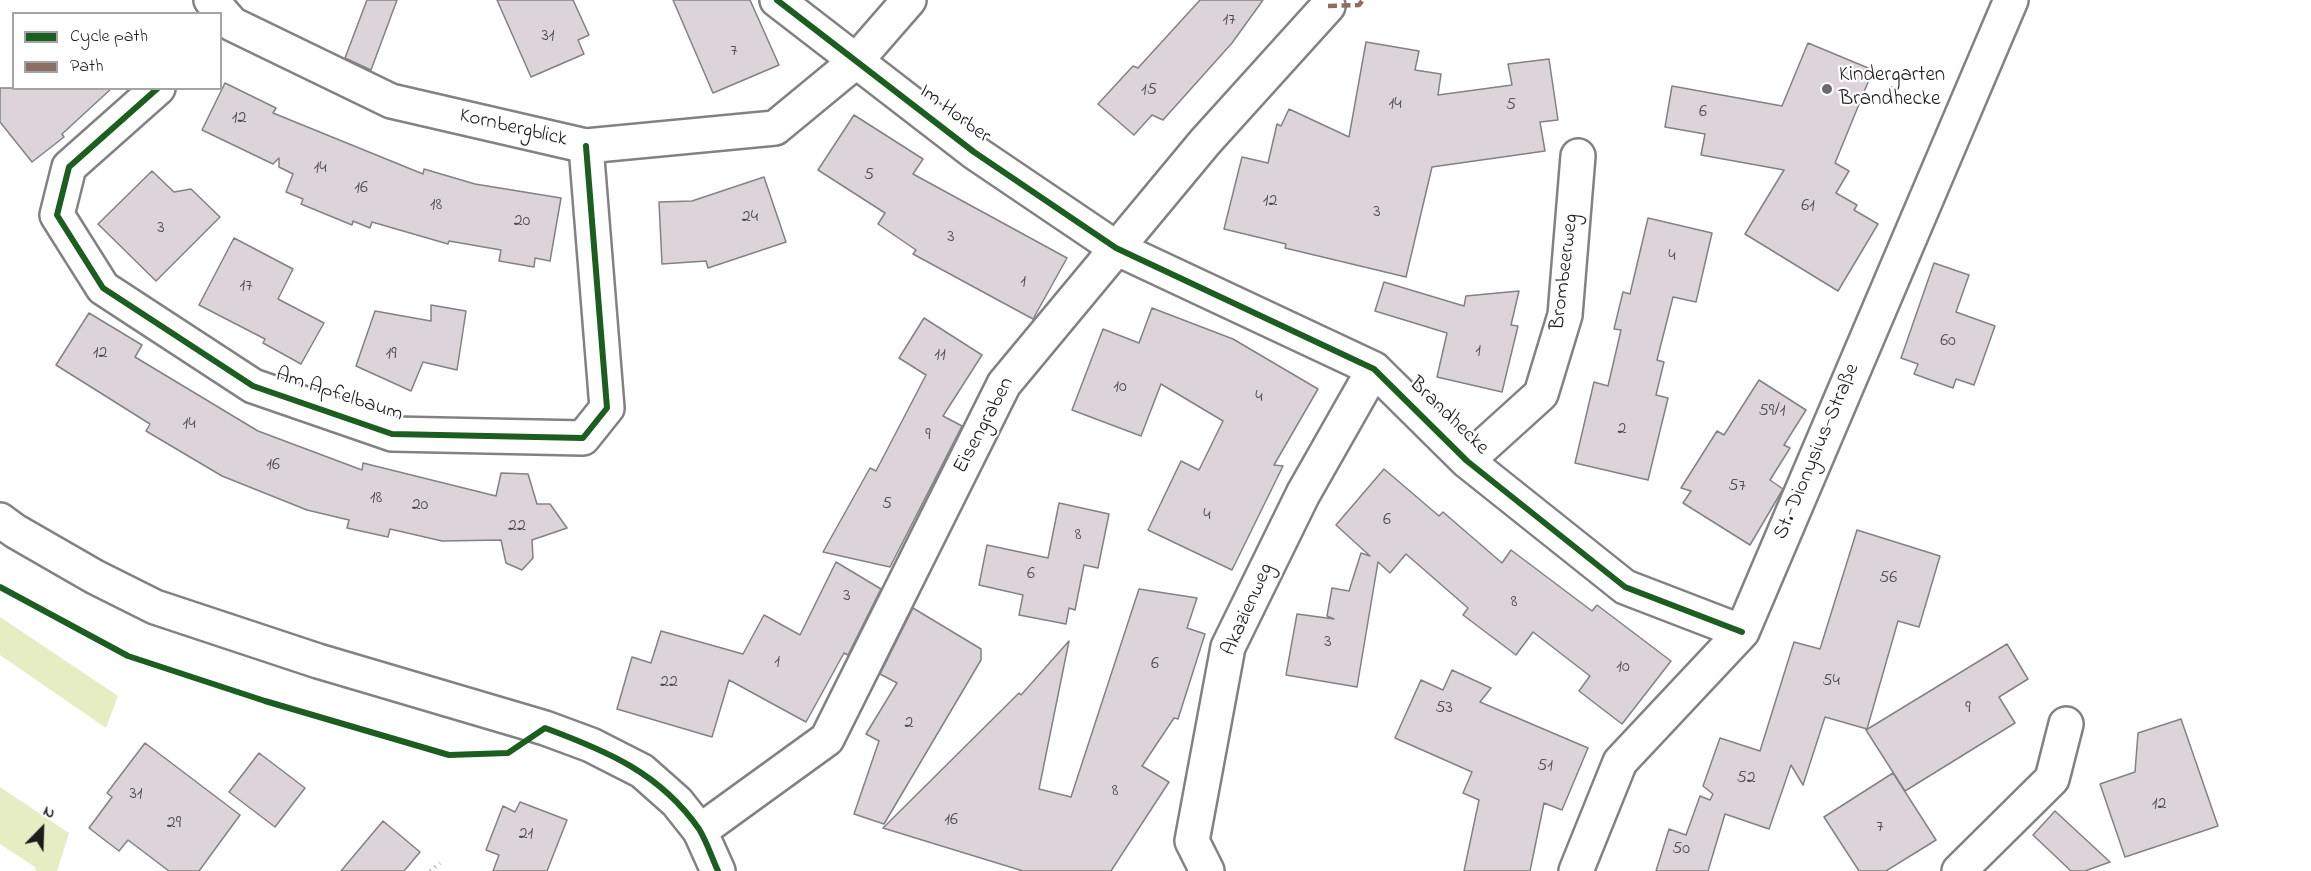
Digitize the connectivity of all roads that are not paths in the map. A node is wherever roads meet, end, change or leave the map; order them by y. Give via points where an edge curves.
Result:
1 (777, 0) edge
2 (909, 0) edge
3 (2011, 0) edge
4 (1328, 6) dead end
5 (222, 19) edge
6 (855, 62) junction
7 (156, 90) edge
8 (586, 146) junction
9 (1578, 156) dead end
10 (1116, 248) junction
11 (1374, 369) junction
12 (1467, 460) junction
13 (0, 520) edge
14 (1742, 632) junction
15 (2066, 724) dead end
16 (700, 831) junction
17 (718, 871) edge
18 (1207, 871) edge
19 (1576, 871) edge
20 (1959, 871) edge

1 - 6 street, Im Horber
2 - 6 street
3 - 14 street, St.-Dionysius-Straße
4 - 10 street, Eisengraben
5 - 8 street, Kornbergblick via 390,101
6 - 8 street, Kornbergblick via 775,128
6 - 10 street, Im Horber via 974,152
7 - 8 street, Am Apfelbaum via 69,167 57,215 103,288 254,386 392,434 583,438 608,408
9 - 12 street, Brombeerweg via 1565,315 1541,394
10 - 11 street, Brandhecke
10 - 16 street, Eisengraben via 1004,384 827,739
11 - 12 street, Brandhecke
11 - 18 street, Akazienweg via 1303,494 1228,647 1192,841
12 - 14 street, Brandhecke via 1625,587
13 - 16 street via 95,577 155,607 318,662 591,745 642,771 677,802
14 - 19 street, St.-Dionysius-Straße via 1620,762
15 - 20 street via 2052,779
16 - 17 street

